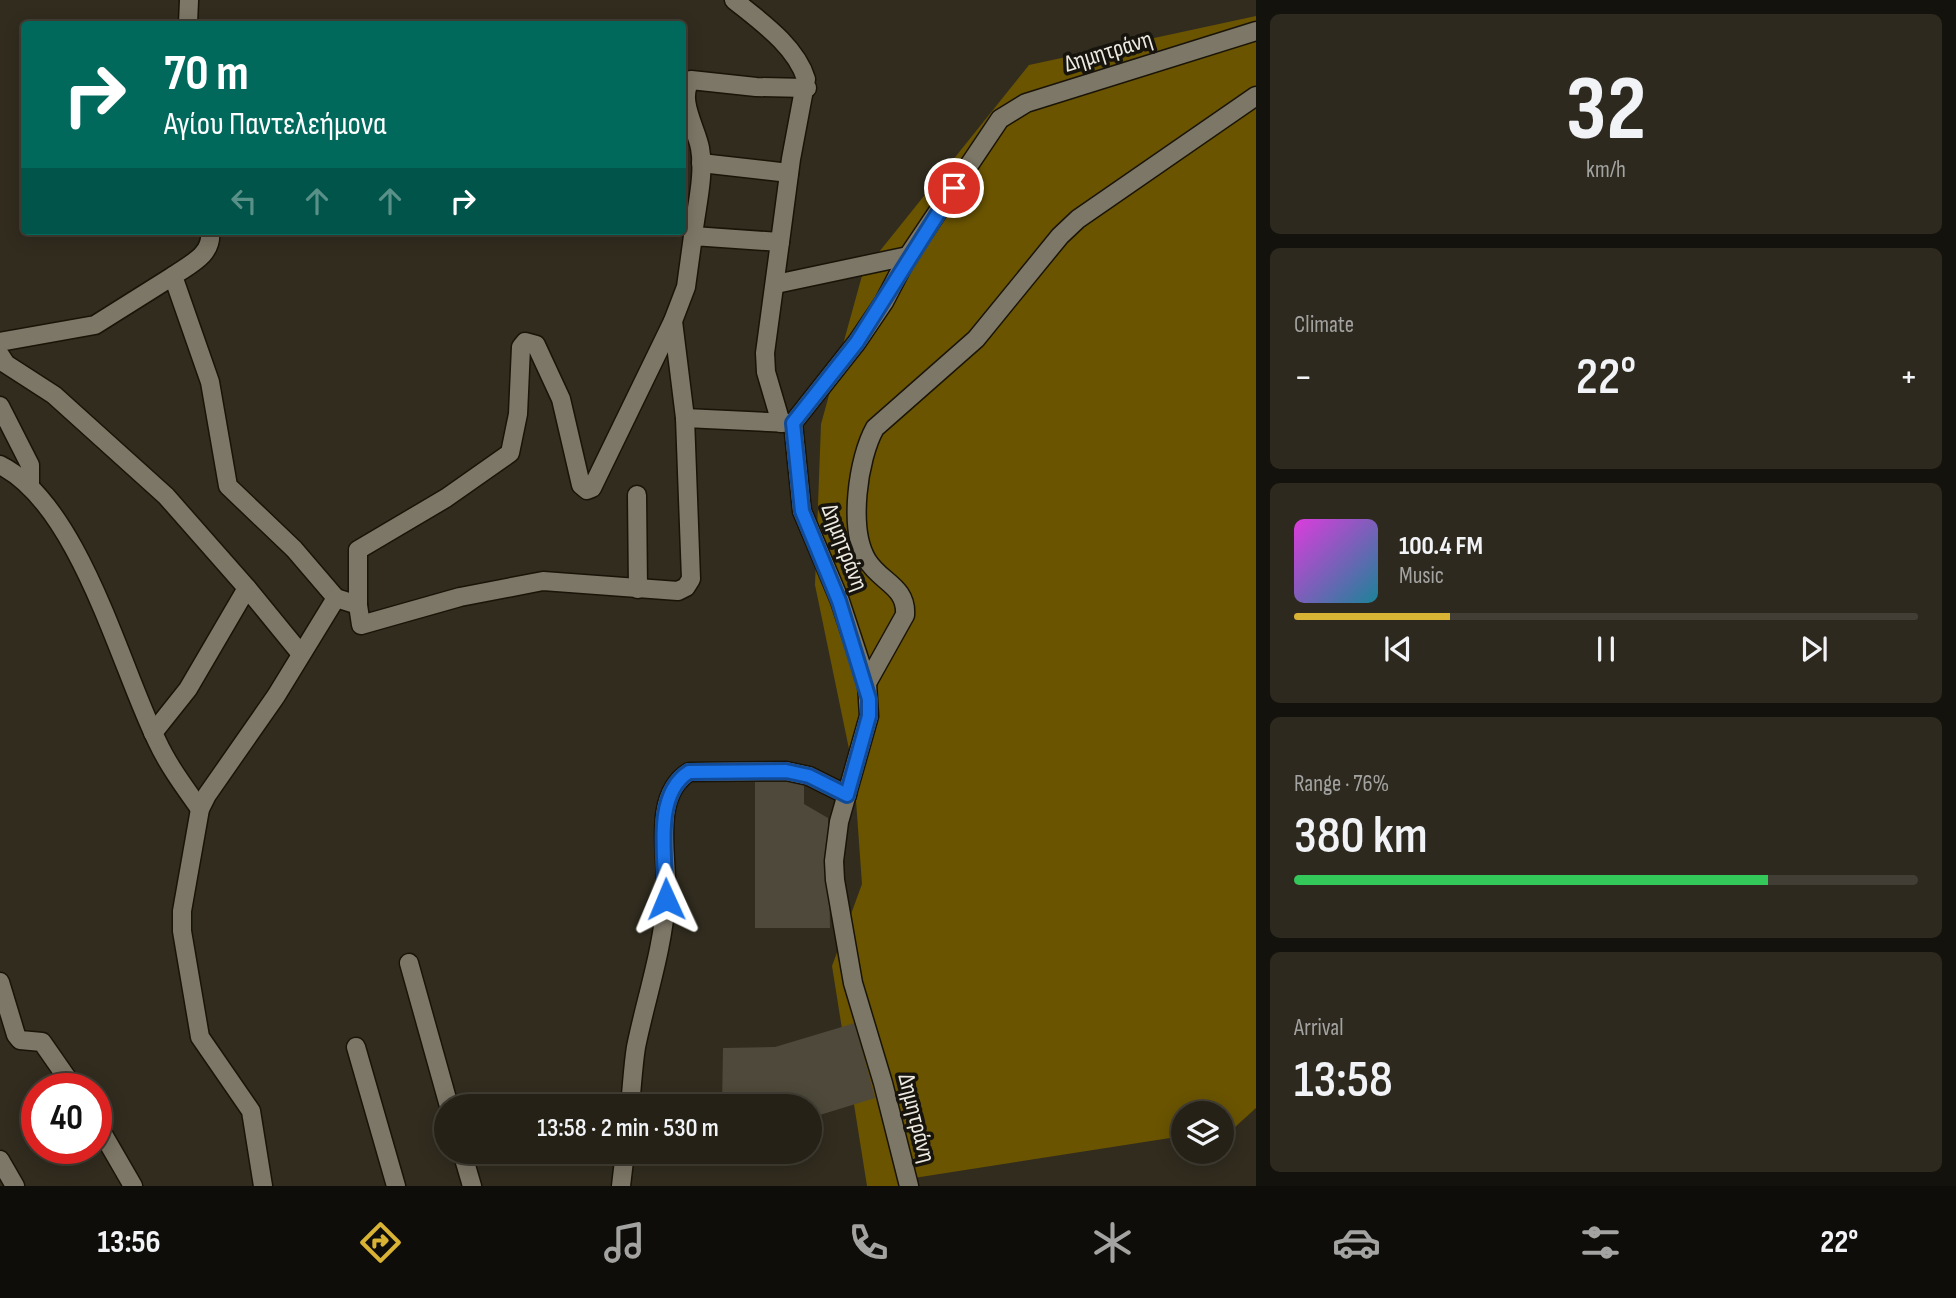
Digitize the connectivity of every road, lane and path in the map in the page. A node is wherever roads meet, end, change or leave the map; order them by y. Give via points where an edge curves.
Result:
1 (189, 0) edge
2 (734, 0) edge
3 (188, 21) edge
4 (1256, 31) edge
5 (807, 88) junction
6 (1256, 96) edge
7 (701, 163) junction
8 (789, 173) junction
9 (210, 235) edge
10 (693, 236) junction
11 (780, 242) junction
12 (908, 256) junction
13 (173, 276) junction
14 (776, 284) junction
15 (673, 321) junction
16 (0, 342) edge
17 (0, 355) edge
18 (0, 406) edge
19 (685, 418) junction
20 (787, 423) junction
21 (0, 465) edge
22 (30, 485) junction
23 (637, 495) dead end
24 (247, 588) junction
25 (638, 589) junction
26 (336, 598) junction
27 (358, 605) junction
28 (301, 654) junction
29 (867, 682) junction
30 (153, 733) junction
31 (847, 795) junction
32 (200, 809) junction
33 (409, 963) dead end
34 (0, 982) edge
35 (356, 1046) dead end
36 (64, 1073) edge
37 (446, 1094) edge
38 (631, 1094) edge
39 (112, 1150) edge
40 (0, 1160) edge
41 (466, 1164) edge
42 (624, 1164) edge
43 (15, 1186) edge
44 (133, 1186) edge
45 (263, 1186) edge
46 (396, 1186) edge
47 (472, 1186) edge
48 (621, 1186) edge
49 (909, 1186) edge

1 - 3 street
2 - 5 street via 786,47 804,72
4 - 12 street, Δημητράνη via 1121,71 1012,110 1000,119
5 - 7 street via 691,80 686,100
5 - 8 street
6 - 29 street via 1078,219 976,339 875,428 866,444 857,527 866,559 904,596 906,605 905,615
7 - 8 street
7 - 10 street
8 - 11 street
9 - 13 street via 205,254
10 - 11 street
10 - 15 street via 686,287
11 - 14 street
12 - 14 street
12 - 20 street, Δημητράνη via 857,342
13 - 16 street via 95,325
13 - 26 street via 210,382 228,486 294,549
14 - 20 street via 766,372
15 - 19 street
15 - 27 street via 592,488 587,490 581,485 561,399 536,345 525,342 510,453 446,498 358,550
17 - 24 street via 54,395 166,496
18 - 22 street via 30,465
19 - 20 street
19 - 25 street via 691,579 678,591
20 - 29 street, Δημητράνη via 802,511
21 - 22 street
22 - 30 street via 90,581
23 - 25 street
24 - 28 street
24 - 30 street via 188,689
25 - 27 street via 543,581 460,597 361,625
26 - 27 street
26 - 28 street
28 - 32 street
29 - 31 street, Δημητράνη via 869,716
30 - 32 street
31 - 38 street via 809,776 786,771 689,772 672,788 664,839 666,899
31 - 49 street, Δημητράνη via 835,880 853,983
32 - 45 street via 182,931 200,1037 251,1111
33 - 37 street
34 - 36 street via 16,1035 20,1040 42,1041
35 - 46 street
39 - 44 street
40 - 43 street
41 - 47 street
42 - 48 street

